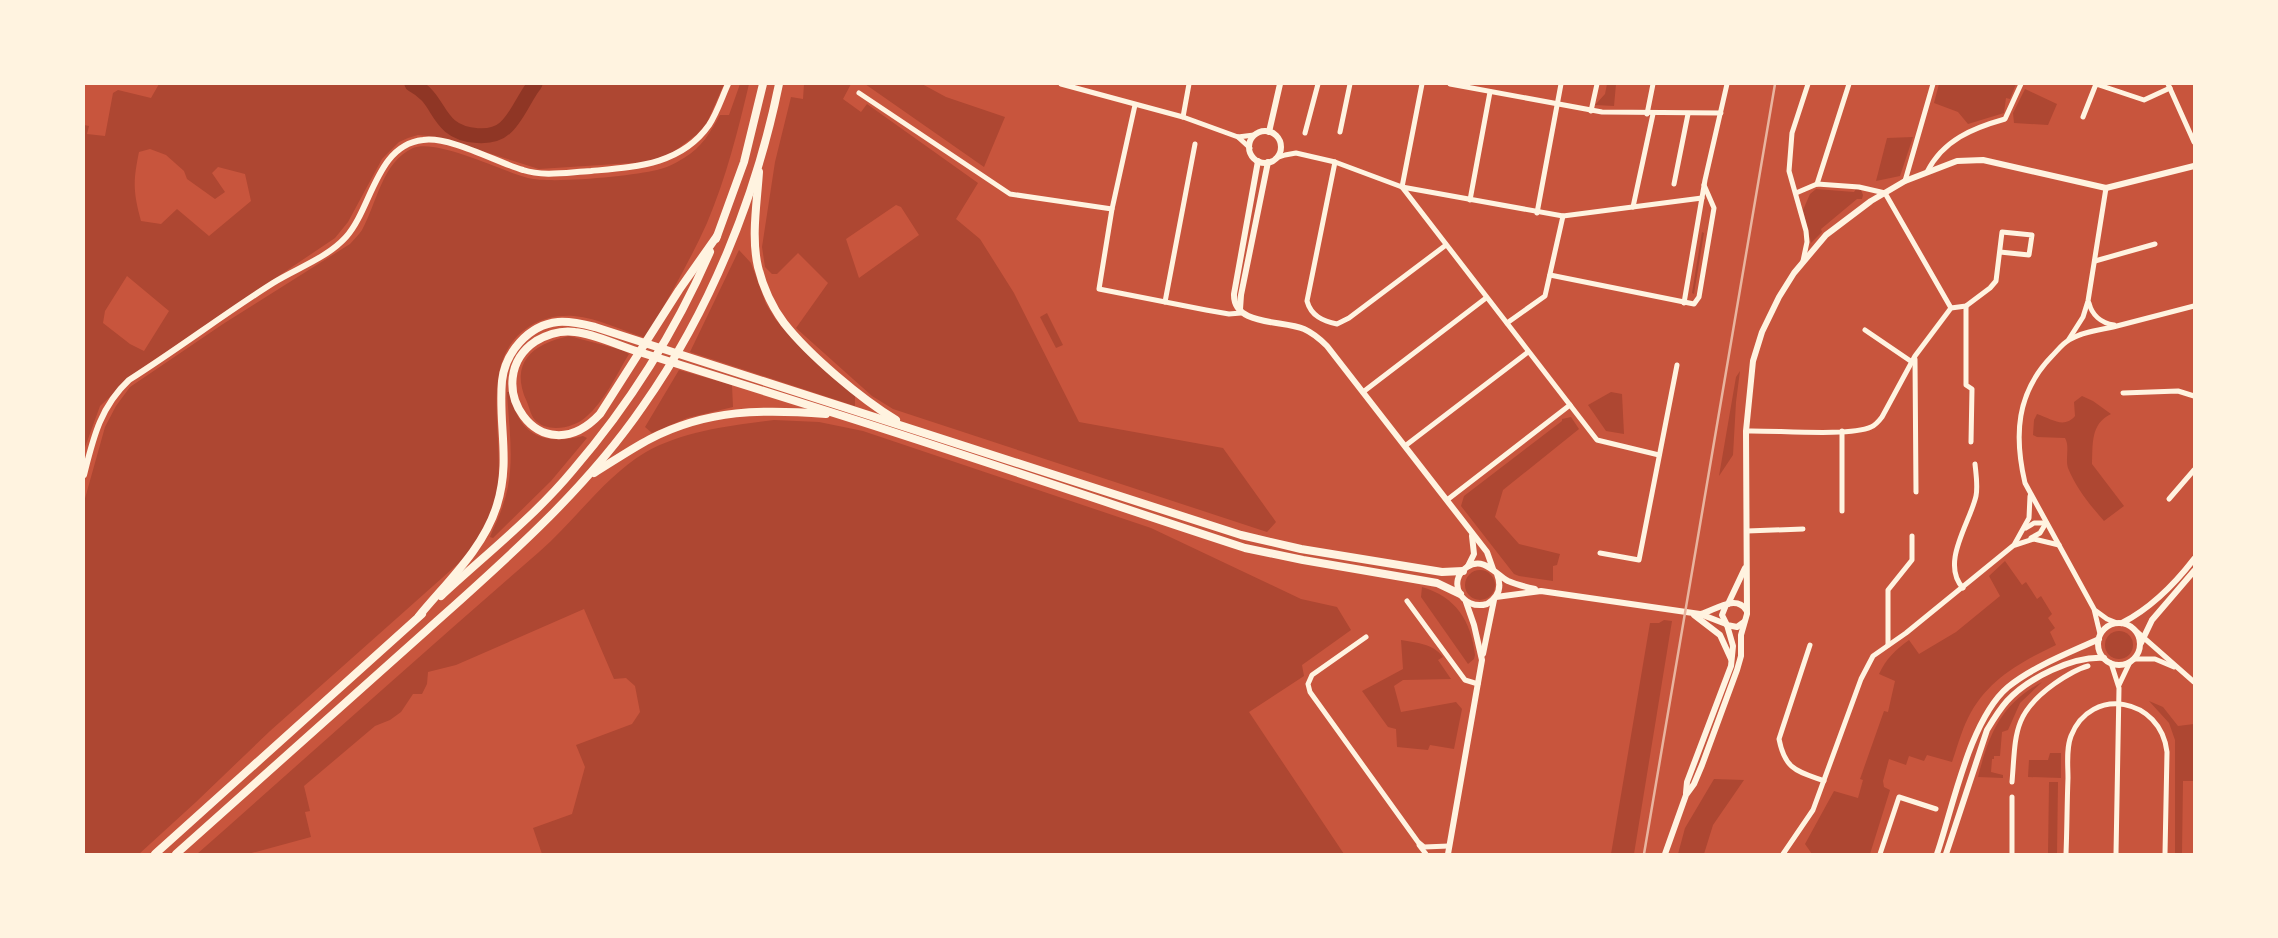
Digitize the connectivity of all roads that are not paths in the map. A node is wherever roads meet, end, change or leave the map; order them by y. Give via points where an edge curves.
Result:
1 (728, 84) edge
2 (763, 84) edge
3 (779, 84) edge
4 (1061, 84) edge
5 (1189, 84) edge
6 (1280, 84) edge
7 (1318, 84) edge
8 (1350, 84) edge
9 (1422, 84) edge
10 (1450, 84) edge
11 (1561, 84) edge
12 (1597, 84) edge
13 (1652, 84) edge
14 (1727, 84) edge
15 (1808, 84) edge
16 (1849, 84) edge
17 (1933, 84) edge
18 (2021, 84) edge
19 (2169, 86) edge
20 (1490, 92) junction
21 (859, 93) dead end
22 (1135, 104) junction
23 (1557, 105) junction
24 (1591, 111) junction
25 (1721, 113) junction
26 (1650, 114) junction
27 (1688, 114) junction
28 (1183, 117) junction
29 (2082, 117) dead end
30 (1269, 132) junction
31 (1340, 132) dead end
32 (1305, 133) dead end
33 (1254, 135) junction
34 (1238, 137) junction
35 (2194, 142) edge
36 (1195, 144) dead end
37 (1250, 148) junction
38 (1276, 158) junction
39 (760, 160) junction
40 (1258, 161) junction
41 (1268, 162) junction
42 (1335, 162) junction
43 (2194, 166) edge
44 (1927, 172) junction
45 (1905, 182) junction
46 (1674, 184) dead end
47 (1817, 184) junction
48 (1704, 185) junction
49 (1402, 187) junction
50 (2106, 188) junction
51 (1796, 193) junction
52 (1885, 193) junction
53 (1702, 198) junction
54 (1470, 200) junction
55 (1632, 207) junction
56 (1112, 209) junction
57 (1537, 213) junction
58 (1563, 216) junction
59 (717, 236) junction
60 (2155, 244) dead end
61 (1446, 245) junction
62 (2000, 252) junction
63 (1803, 261) junction
64 (2096, 261) junction
65 (1550, 275) junction
66 (1486, 298) junction
67 (2088, 301) junction
68 (1165, 302) junction
69 (1684, 303) junction
70 (1966, 306) junction
71 (2194, 306) edge
72 (1951, 308) junction
73 (1241, 313) junction
74 (1507, 323) junction
75 (2124, 324) junction
76 (1865, 330) dead end
77 (2068, 340) junction
78 (1528, 352) junction
79 (1915, 356) junction
80 (1912, 362) junction
81 (1677, 365) dead end
82 (1363, 392) junction
83 (2123, 393) dead end
84 (2194, 396) edge
85 (1570, 405) junction
86 (840, 415) junction
87 (909, 427) junction
88 (1746, 431) junction
89 (1842, 431) junction
90 (1970, 442) dead end
91 (1405, 446) junction
92 (1659, 455) junction
93 (1975, 464) dead end
94 (2194, 470) edge
95 (84, 475) edge
96 (586, 478) junction
97 (1916, 492) dead end
98 (2030, 493) junction
99 (2169, 499) dead end
100 (1447, 500) junction
101 (1842, 512) dead end
102 (2046, 523) junction
103 (1803, 529) dead end
104 (1747, 531) junction
105 (2023, 531) junction
106 (1472, 533) junction
107 (1912, 536) dead end
108 (2028, 540) junction
109 (2014, 545) junction
110 (2059, 545) junction
111 (1600, 553) dead end
112 (2194, 560) edge
113 (1746, 565) junction
114 (1465, 569) junction
115 (2194, 571) edge
116 (1495, 572) junction
117 (1963, 588) junction
118 (1540, 591) junction
119 (1460, 594) junction
120 (1495, 598) junction
121 (1408, 601) dead end
122 (1466, 602) junction
123 (1727, 605) junction
124 (2094, 609) junction
125 (1746, 610) junction
126 (1690, 613) junction
127 (1700, 614) junction
128 (419, 616) junction
129 (1744, 622) junction
130 (2119, 623) junction
131 (1726, 625) junction
132 (2135, 630) junction
133 (1366, 637) dead end
134 (2100, 637) junction
135 (2143, 637) junction
136 (1810, 645) dead end
137 (1888, 645) junction
138 (2140, 645) junction
139 (2104, 658) junction
140 (1482, 660) junction
141 (2132, 660) junction
142 (1732, 662) junction
143 (2111, 663) junction
144 (2088, 666) dead end
145 (2177, 668) junction
146 (2194, 682) edge
147 (1478, 684) junction
148 (2119, 688) junction
149 (2118, 705) junction
150 (1824, 781) junction
151 (2012, 782) dead end
152 (1686, 794) junction
153 (2012, 797) dead end
154 (1936, 809) dead end
155 (1418, 842) junction
156 (1449, 846) junction
157 (155, 854) edge
158 (176, 854) edge
159 (1426, 854) edge
160 (1448, 854) edge
161 (1665, 854) edge
162 (1783, 854) edge
163 (1880, 854) edge
164 (1937, 854) edge
165 (1946, 854) edge
166 (2012, 854) edge
167 (2066, 854) edge
168 (2116, 854) edge
169 (2166, 854) edge

1 - 95 street via 702,134 682,152 656,163 542,173 520,169 440,141 422,140 403,146 382,171 355,226 345,239 217,320 117,391 94,434
2 - 59 highway via 744,162
3 - 39 highway
4 - 22 street
5 - 28 street
6 - 30 street
7 - 32 street
8 - 31 street
9 - 49 street
10 - 20 street
11 - 23 street
12 - 24 street
13 - 26 street
14 - 25 street
15 - 51 street via 1792,133 1789,171
16 - 47 street
17 - 45 street
18 - 44 street via 2005,119 1981,126 1948,144 1934,158
19 - 29 street via 2144,100 2096,84
19 - 35 street
20 - 23 street
20 - 54 street
21 - 56 street via 1010,194
22 - 28 street
22 - 56 street
23 - 24 street
23 - 57 street
24 - 26 street
25 - 27 street
25 - 48 street
26 - 27 street
26 - 55 street
27 - 46 street
28 - 34 street
30 - 33 street
30 - 38 street via 1277,136 1281,146
33 - 34 street
33 - 37 street
34 - 37 street
36 - 68 street
37 - 40 street
38 - 41 street
38 - 42 street via 1296,153
39 - 87 highway via 756,250 762,281 772,303 784,323 830,369 881,411
39 - 96 highway via 730,242 684,339 644,405
40 - 41 street
40 - 73 street via 1234,294
41 - 73 street via 1239,302
42 - 49 street
42 - 61 street via 1307,301 1318,318 1337,324 1349,318
43 - 50 street
44 - 45 street
44 - 50 street via 1957,161 1976,159
45 - 52 street
47 - 51 street
47 - 52 street via 1859,187
48 - 53 street
48 - 69 street via 1714,208 1709,240 1699,297 1694,304
49 - 54 street
49 - 61 street
50 - 64 street
51 - 63 street via 1806,231
52 - 63 street via 1836,225
52 - 72 street
53 - 55 street
53 - 69 street
54 - 57 street
55 - 58 street
56 - 68 street via 1099,289
57 - 58 street
58 - 65 street
59 - 86 highway via 679,290 600,414 590,424 574,433 558,436 540,432 522,417 513,390 514,370 524,351 552,333 575,332 630,349 699,371
59 - 128 highway via 680,313 632,394 573,471
60 - 64 street
61 - 66 street
62 - 62 street via 2029,254 2032,236 2002,232
62 - 70 street via 1996,281
63 - 88 street via 1779,296 1762,332 1750,378
64 - 67 street
65 - 69 street
65 - 74 street via 1545,296
66 - 74 street
66 - 82 street
67 - 75 street via 2092,313 2107,324
67 - 77 street via 2083,317
68 - 73 street via 1229,314
70 - 72 street
70 - 90 street via 1966,385 1972,389
71 - 75 street
72 - 79 street
73 - 82 street via 1294,326 1312,334 1333,352
74 - 78 street
75 - 77 street
76 - 80 street
77 - 98 street via 2046,362 2031,384 2022,408 2018,436 2020,463
78 - 85 street
78 - 91 street
79 - 80 street
79 - 97 street
80 - 89 street via 1879,421 1867,428
81 - 92 street
82 - 91 street
83 - 84 street via 2178,391
85 - 92 street via 1598,440
85 - 100 street
86 - 96 highway via 767,410 705,418 649,440
86 - 119 highway via 1245,548 1437,583
87 - 114 highway via 1241,535 1301,549 1431,570
87 - 128 highway via 587,325 556,322 536,330 514,349 507,362 502,380 505,471 497,506 478,545
88 - 89 street
88 - 104 street
89 - 101 street
91 - 100 street
92 - 111 street via 1639,560
93 - 117 street via 1976,494 1953,564 1956,578
94 - 99 street
96 - 158 highway via 483,580
98 - 102 street
98 - 105 street via 2029,518
100 - 106 street
102 - 105 street via 2034,523
102 - 108 street via 2040,533
102 - 110 street
103 - 104 street
104 - 113 street
105 - 109 street
106 - 114 street via 1474,554
106 - 116 street via 1487,552
107 - 137 street via 1912,560 1888,590
108 - 109 street
108 - 110 street
109 - 117 street
110 - 124 street
112 - 130 street via 2152,604
113 - 123 street
113 - 125 street
114 - 116 street via 1482,564
114 - 119 street via 1458,582
115 - 135 street via 2152,620
116 - 118 street via 1520,586
116 - 120 street via 1500,586
117 - 137 street
118 - 120 street
118 - 126 street
119 - 122 street
120 - 122 street via 1481,606
120 - 140 street
121 - 147 street via 1465,680
122 - 140 street
123 - 125 street via 1737,603
123 - 127 street
123 - 131 street via 1722,615
124 - 130 street via 2101,616
124 - 134 street
125 - 129 street
126 - 127 street
126 - 142 street via 1720,635
127 - 131 street
128 - 157 highway
129 - 131 street via 1738,627
129 - 152 street via 1741,656 1730,692 1694,784
130 - 132 street
130 - 134 street via 2107,626
131 - 142 street via 1733,646
132 - 135 street
132 - 138 street
133 - 155 street via 1312,675 1308,688
134 - 139 street via 2099,649
134 - 164 street via 2024,676 1997,699 1977,730
135 - 138 street
135 - 145 street
136 - 150 street via 1779,739 1787,764 1797,772
137 - 150 street via 1873,656 1860,679
138 - 141 street
139 - 143 street
139 - 165 street via 2078,659 2041,677 2012,696 1997,713 1987,730
140 - 147 street
141 - 143 street via 2121,665
141 - 145 street via 2155,659
141 - 148 street via 2122,675
142 - 152 street via 1687,782
143 - 148 street
144 - 151 street via 2062,678 2026,710 2017,732
145 - 146 street
147 - 156 street
148 - 149 street
149 - 167 street via 2092,710 2080,720 2071,736
149 - 168 street
149 - 169 street via 2138,708 2156,722 2166,743
150 - 162 street via 1813,810
152 - 161 street
153 - 166 street
154 - 163 street via 1899,797
155 - 156 street via 1424,847
155 - 159 street
156 - 160 street

